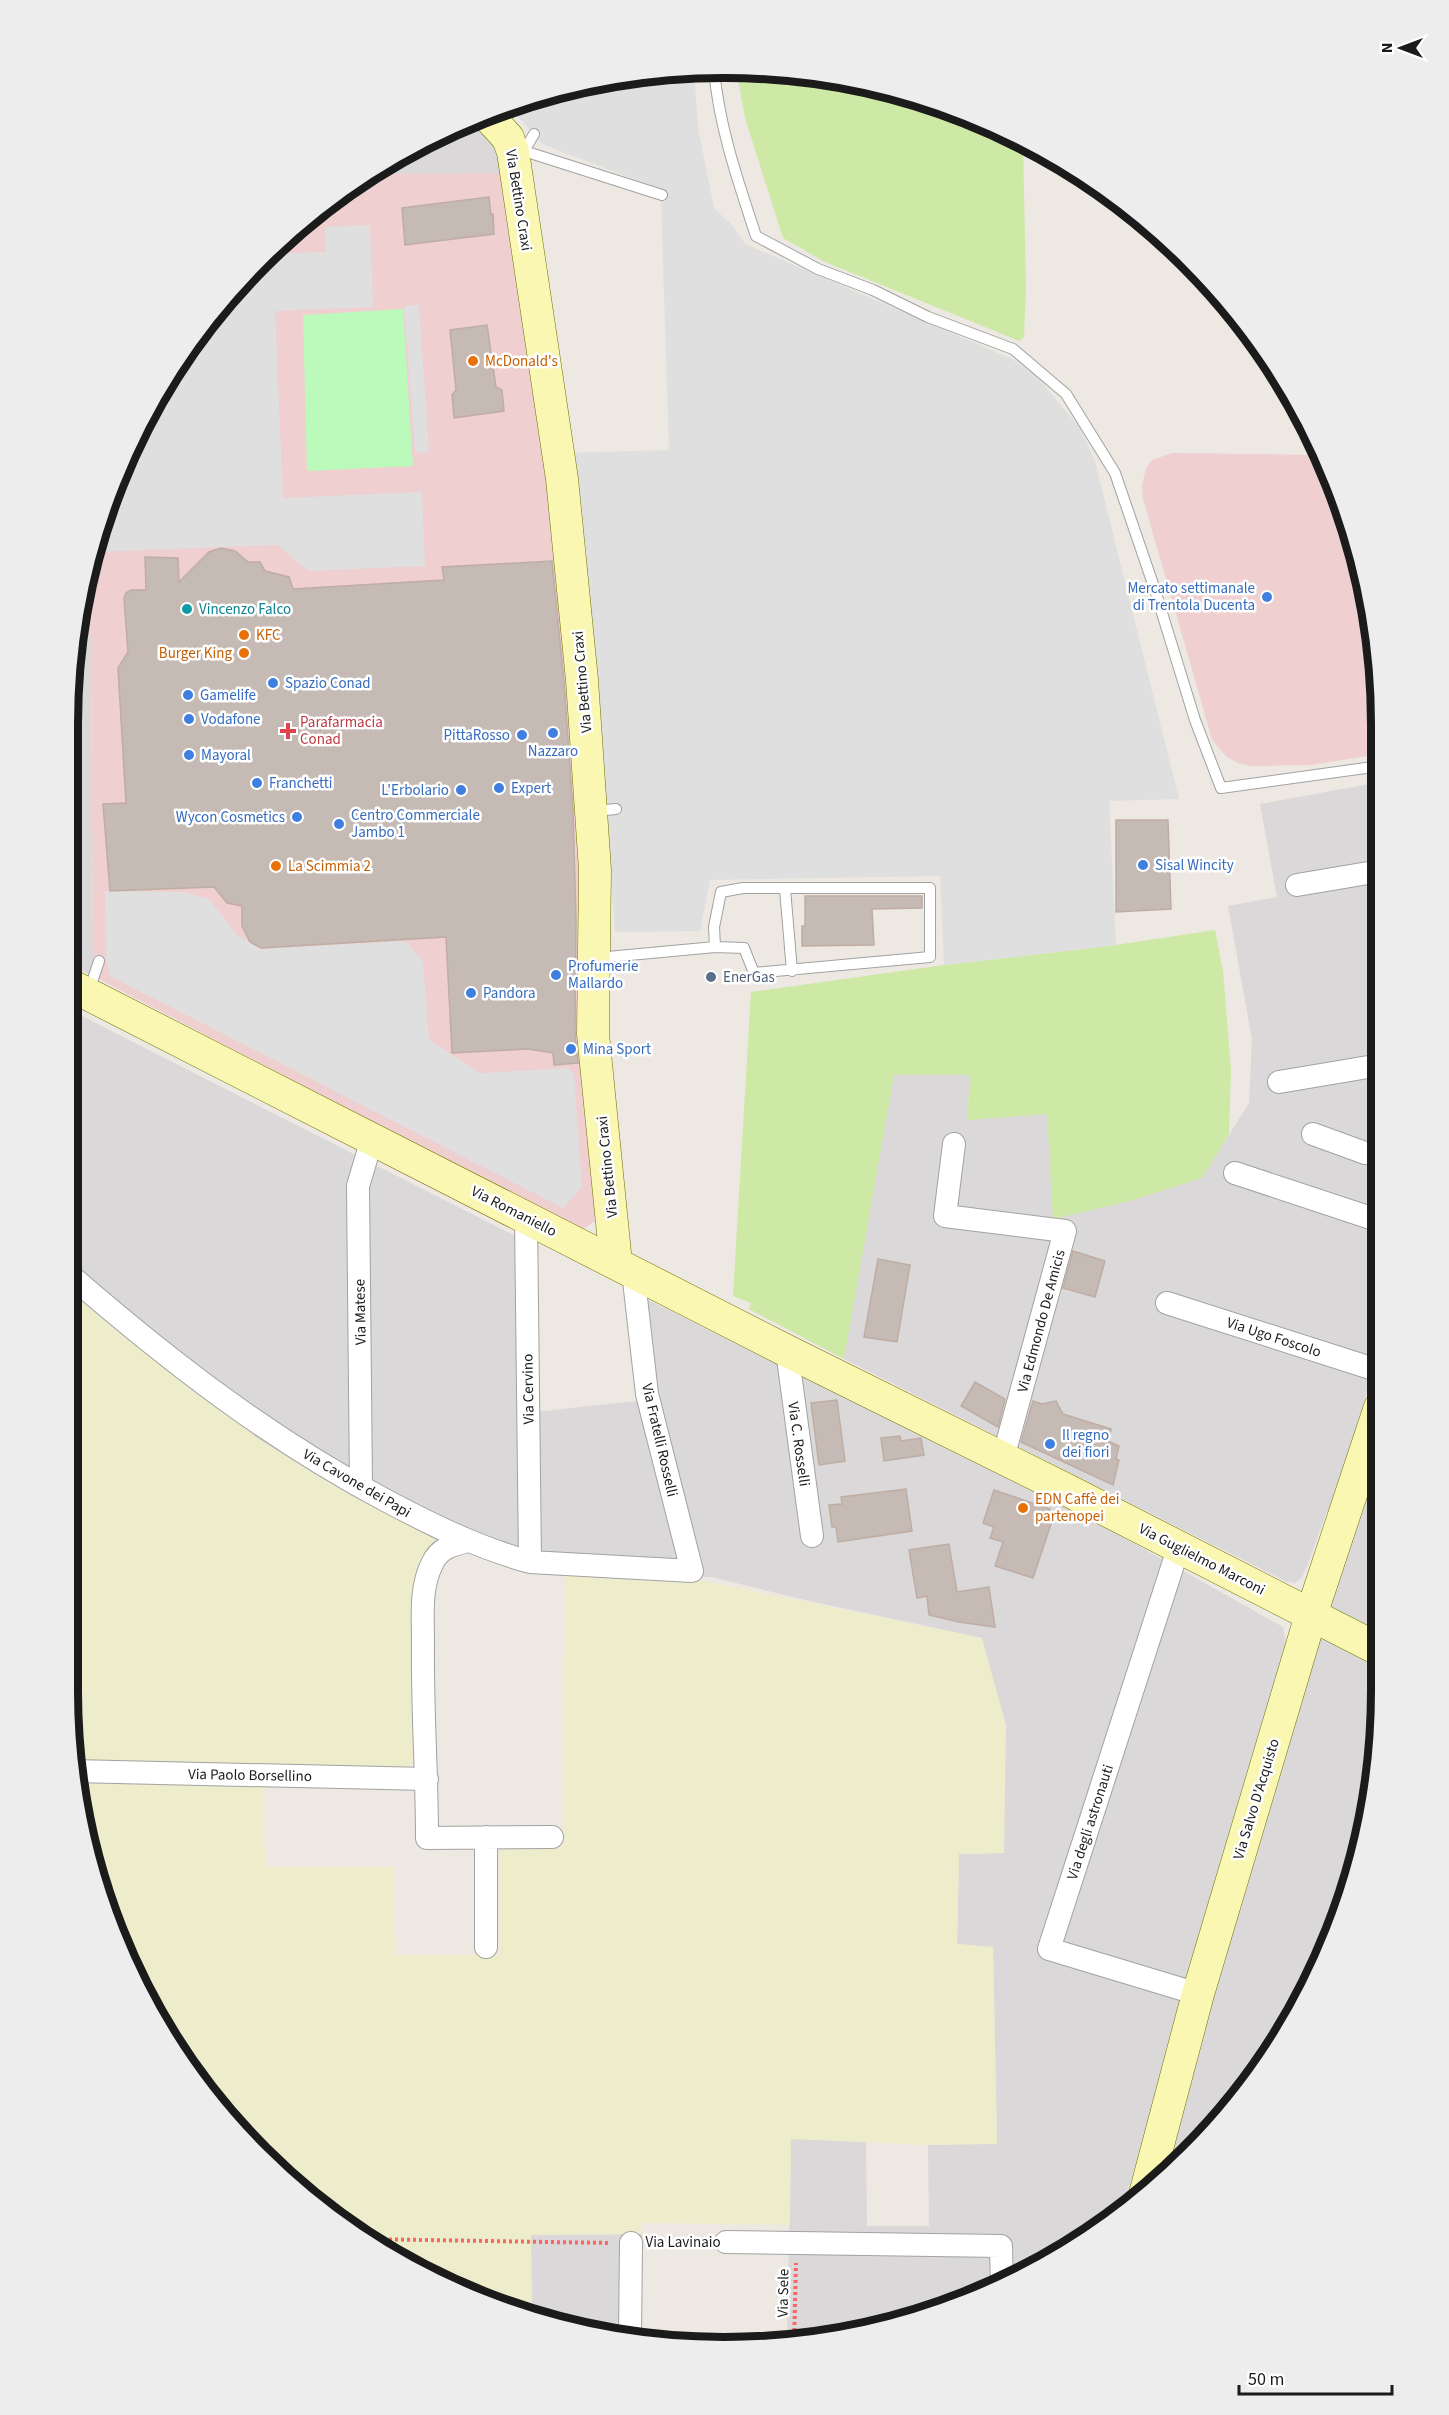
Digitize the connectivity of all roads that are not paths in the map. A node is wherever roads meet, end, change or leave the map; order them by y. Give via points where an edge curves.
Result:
1 (715, 78) edge
2 (495, 120) edge
3 (522, 141) junction
4 (662, 195) dead end
5 (1371, 767) edge
6 (1371, 873) edge
7 (1297, 885) dead end
8 (785, 889) junction
9 (715, 947) junction
10 (594, 958) junction
11 (99, 961) dead end
12 (792, 971) junction
13 (79, 989) edge
14 (1371, 1067) edge
15 (1279, 1082) dead end
16 (1313, 1134) dead end
17 (372, 1138) junction
18 (954, 1144) dead end
19 (1371, 1152) edge
20 (1235, 1173) dead end
21 (526, 1217) junction
22 (1371, 1218) edge
23 (625, 1268) junction
24 (78, 1282) edge
25 (1167, 1303) dead end
26 (787, 1352) junction
27 (1371, 1368) edge
28 (1371, 1434) edge
29 (958, 1436) joint
30 (1003, 1458) junction
31 (361, 1487) junction
32 (812, 1536) dead end
33 (468, 1540) junction
34 (1179, 1546) junction
35 (530, 1562) junction
36 (692, 1571) joint
37 (1311, 1616) junction
38 (1371, 1646) edge
39 (84, 1772) edge
40 (427, 1779) junction
41 (486, 1837) junction
42 (552, 1837) dead end
43 (486, 1947) dead end
44 (1198, 1995) junction
45 (1156, 2172) edge
46 (726, 2242) road end
47 (631, 2243) road end
48 (1002, 2274) edge
49 (630, 2330) edge

1 - 5 lane via 730,156 756,236 818,269 1013,349 1066,394 1115,473 1221,788
2 - 3 street, Via Bettino Craxi
3 - 4 lane
3 - 10 street, Via Bettino Craxi via 513,152 568,490 582,680 604,810 594,870
6 - 7 street
8 - 9 lane via 721,892 714,927
8 - 12 lane
8 - 12 lane via 930,888 930,957
9 - 10 lane
9 - 12 lane via 744,948 754,973
10 - 23 street, Via Bettino Craxi via 594,1034
11 - 13 lane
13 - 17 street, Via Romaniello
14 - 15 street
16 - 19 street
17 - 21 street, Via Romaniello
17 - 31 street, Via Matese via 358,1186
18 - 30 street, Via Edmondo De Amicis via 945,1216 1065,1231
20 - 22 street
21 - 23 street, Via Romaniello
21 - 35 street, Via Cervino
23 - 26 street, Via Romaniello
23 - 36 street, Via Fratelli Rosselli via 647,1394
24 - 31 street, Via Cavone dei Papi via 206,1387 256,1423
25 - 27 street, Via Ugo Foscolo
26 - 29 street, Via Romaniello
26 - 32 street, Via C. Rosselli
28 - 37 street, Via Salvo D'Acquisto
29 - 30 street, Via Guglielmo Marconi
30 - 34 street, Via Guglielmo Marconi
31 - 33 street, Via Cavone dei Papi
33 - 35 street, Via Cavone dei Papi
33 - 40 street via 445,1547 432,1564 423,1596
34 - 37 street, Via Guglielmo Marconi
34 - 44 street, Via degli astronauti via 1048,1949
35 - 36 street, Via Cavone dei Papi
37 - 38 street, Via Guglielmo Marconi
37 - 44 street, Via Salvo D'Acquisto
39 - 40 street, Via Paolo Borsellino
40 - 41 street via 427,1838
41 - 42 street
41 - 43 street
44 - 45 street, Via Salvo D'Acquisto
46 - 48 street, Via Lavinaio via 1002,2246
47 - 49 street

